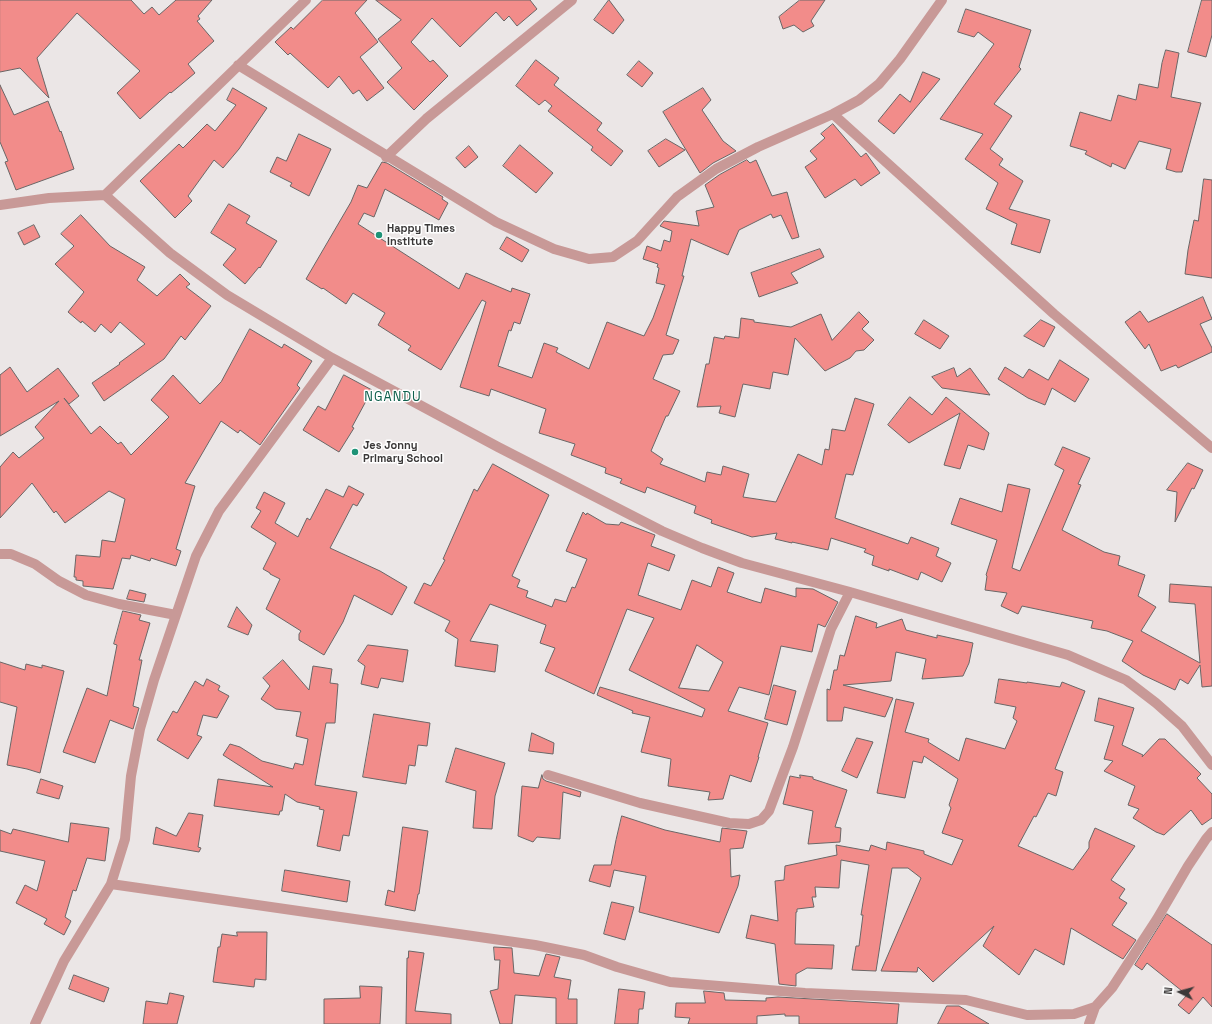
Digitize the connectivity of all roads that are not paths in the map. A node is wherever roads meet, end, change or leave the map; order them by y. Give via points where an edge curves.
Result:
1 (306, 0) edge
2 (572, 0) edge
3 (942, 0) edge
4 (238, 65) junction
5 (833, 114) junction
6 (386, 157) junction
7 (104, 194) junction
8 (0, 205) edge
9 (332, 358) junction
10 (1212, 448) edge
11 (0, 554) edge
12 (850, 592) junction
13 (176, 616) junction
14 (1212, 765) edge
15 (548, 775) dead end
16 (1212, 832) edge
17 (111, 884) junction
18 (1095, 1008) junction
19 (35, 1024) edge
20 (1089, 1024) edge

1 - 4 street
2 - 6 street via 426,119
3 - 5 street via 900,59 878,84 858,100
4 - 6 street
4 - 7 street
5 - 6 street via 758,147 716,169 676,196 637,241 613,257 589,259 554,249 496,222
5 - 10 street via 1054,314
7 - 8 street
7 - 9 street via 170,253 227,295
9 - 12 street via 662,531 742,563
9 - 13 street via 219,511 196,556
11 - 13 street via 11,554 35,564 59,581 86,595
12 - 14 street via 1068,655 1126,680 1182,726
12 - 15 street via 831,629 793,747 769,810 761,820 749,824 729,823 640,803
13 - 17 street via 140,729 131,776 125,839
16 - 18 street via 1124,970
17 - 18 street via 535,945 584,955 670,982 805,993 966,1000 1027,1015 1074,1014
17 - 19 street via 64,961
18 - 20 street

